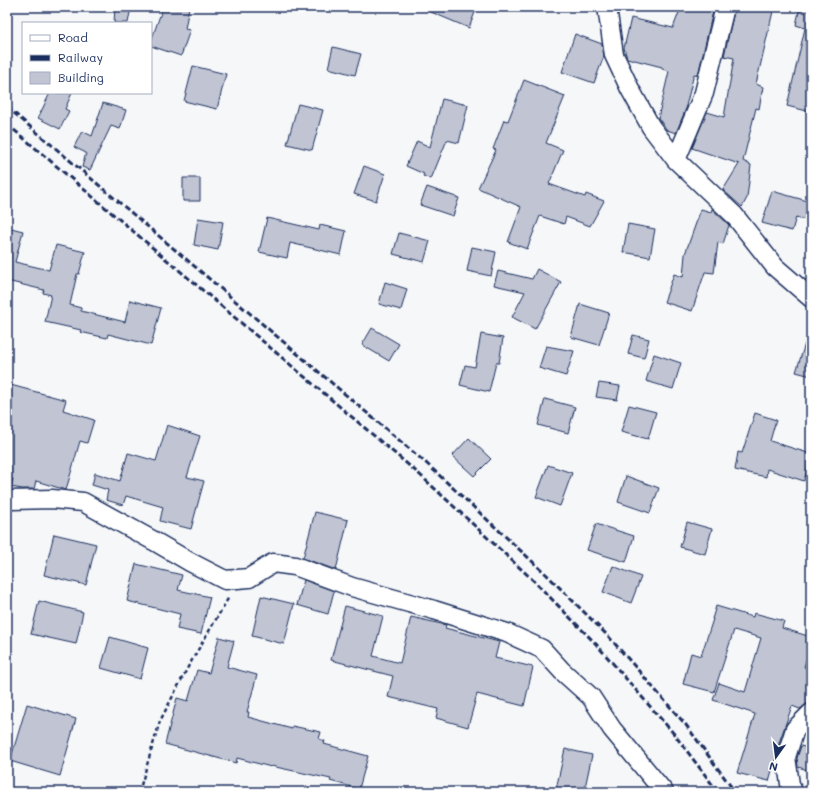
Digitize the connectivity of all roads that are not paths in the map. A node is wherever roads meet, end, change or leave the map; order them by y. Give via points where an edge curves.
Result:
1 (607, 7) edge
2 (725, 7) edge
3 (676, 160) junction
4 (811, 298) edge
5 (7, 499) edge
6 (811, 713) edge
7 (664, 792) edge
8 (793, 792) edge

1 - 3 street via 614,55 650,127
2 - 3 street via 704,93
3 - 4 street via 734,215 775,267
5 - 7 street via 83,502 225,580 249,578 273,563 294,566 352,587 507,633 542,649 591,697 612,729
6 - 8 street via 795,729 786,757

